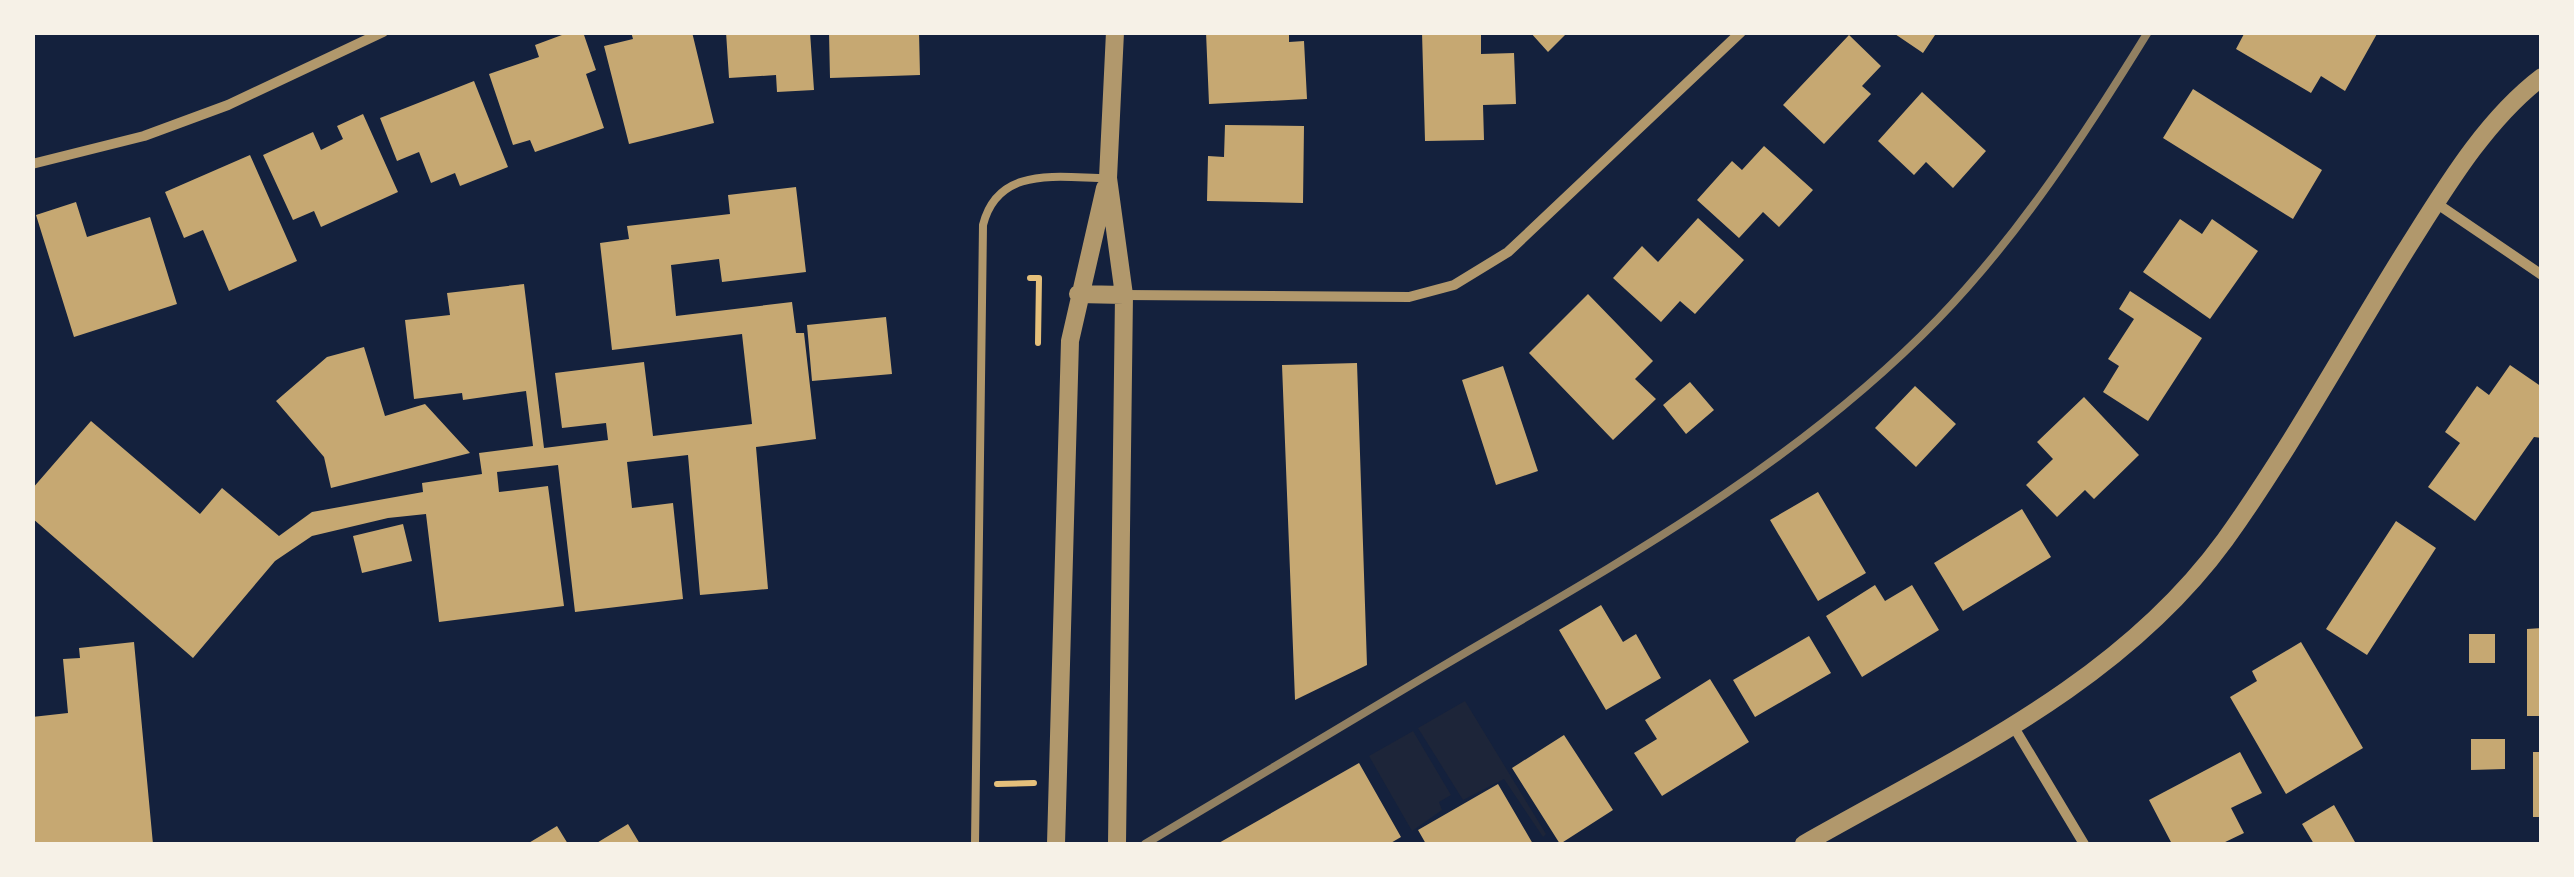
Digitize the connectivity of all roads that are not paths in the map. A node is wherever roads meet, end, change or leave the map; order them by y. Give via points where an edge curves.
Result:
1 (383, 32) edge
2 (1115, 32) edge
3 (1741, 32) edge
4 (2542, 77) edge
5 (32, 164) edge
6 (1108, 178) junction
7 (2436, 203) junction
8 (2542, 274) edge
9 (1078, 294) junction
10 (1124, 294) junction
11 (2012, 724) junction
12 (975, 844) edge
13 (1056, 844) edge
14 (1117, 844) edge
15 (1804, 844) edge
16 (2084, 844) edge

1 - 5 street via 161,130
2 - 6 street
3 - 10 street via 1508,252 1454,285 1408,297
4 - 7 street
6 - 9 street
6 - 10 street
6 - 12 lane via 1016,180 988,205 982,226
7 - 8 street
7 - 11 street via 2224,540 2136,639 2085,682
9 - 10 street
9 - 13 street via 1068,362
10 - 14 street
11 - 15 street
11 - 16 street

